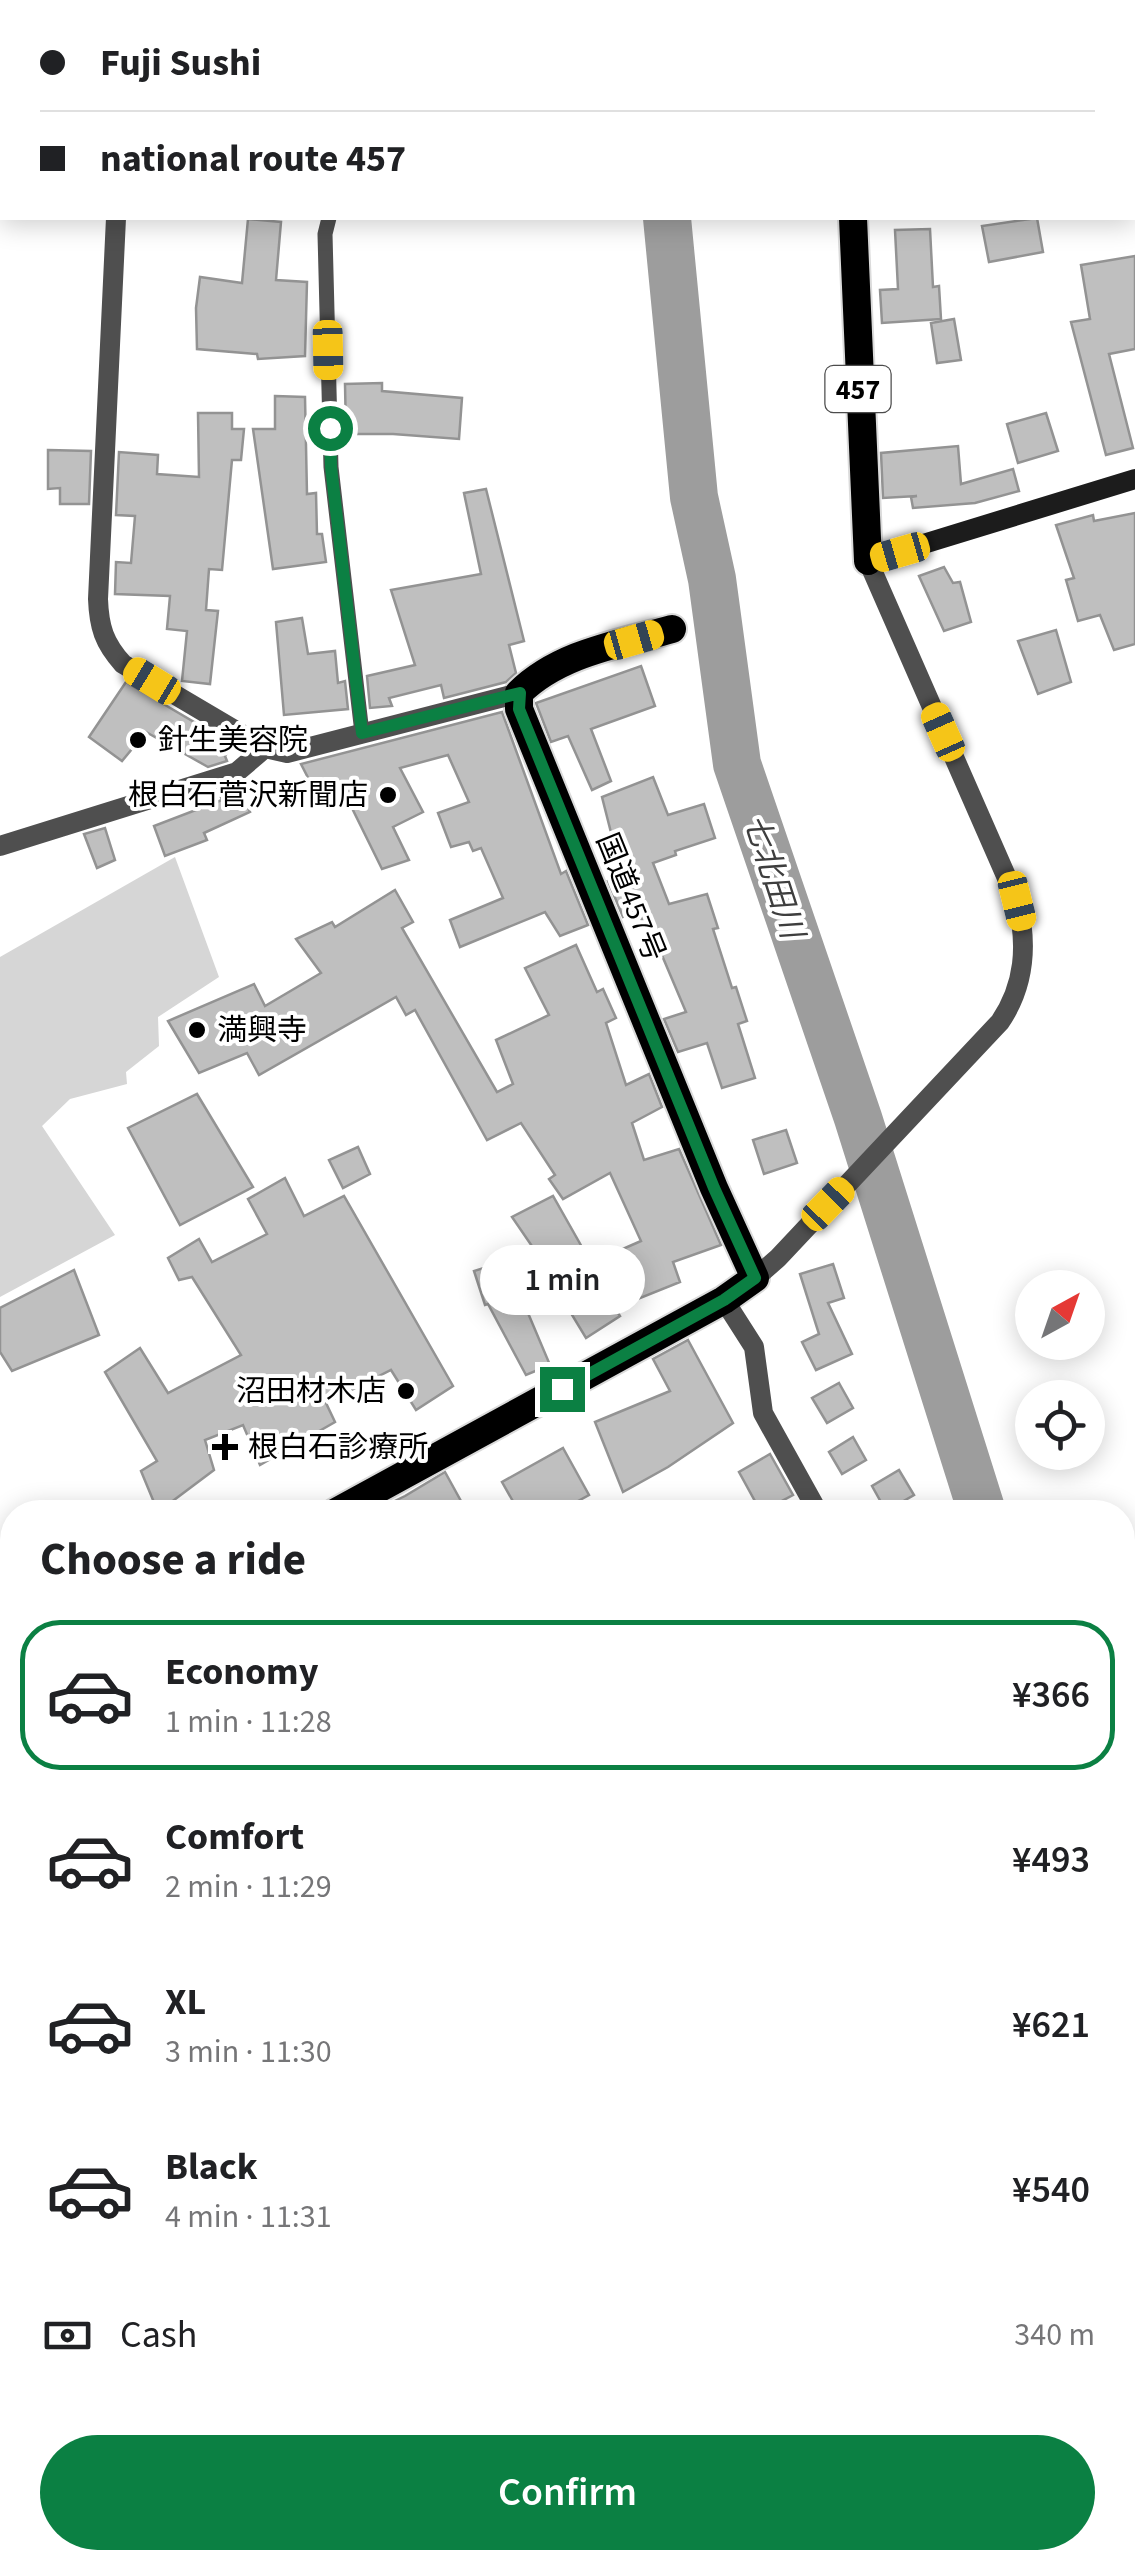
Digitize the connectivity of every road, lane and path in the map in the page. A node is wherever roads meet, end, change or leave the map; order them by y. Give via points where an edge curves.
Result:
1 (116, 220) edge
2 (329, 220) edge
3 (852, 220) edge
4 (1135, 480) edge
5 (868, 561) junction
6 (672, 629) dead end
7 (520, 693) junction
8 (362, 733) junction
9 (265, 748) junction
10 (0, 846) edge
11 (755, 1278) junction
12 (724, 1300) junction
13 (358, 1500) edge
14 (811, 1500) edge

1 - 9 street via 99,627 123,664
2 - 8 lane via 331,467
3 - 5 highway, 457
4 - 5 main road
5 - 11 street via 1017,901 1024,952 1012,1004 970,1057
6 - 7 highway via 566,661 538,674
7 - 8 street
7 - 11 highway, 国道457号 via 519,709
8 - 9 street via 287,753
9 - 10 street via 237,772
11 - 12 highway
12 - 13 highway
12 - 14 street via 754,1347 763,1413

